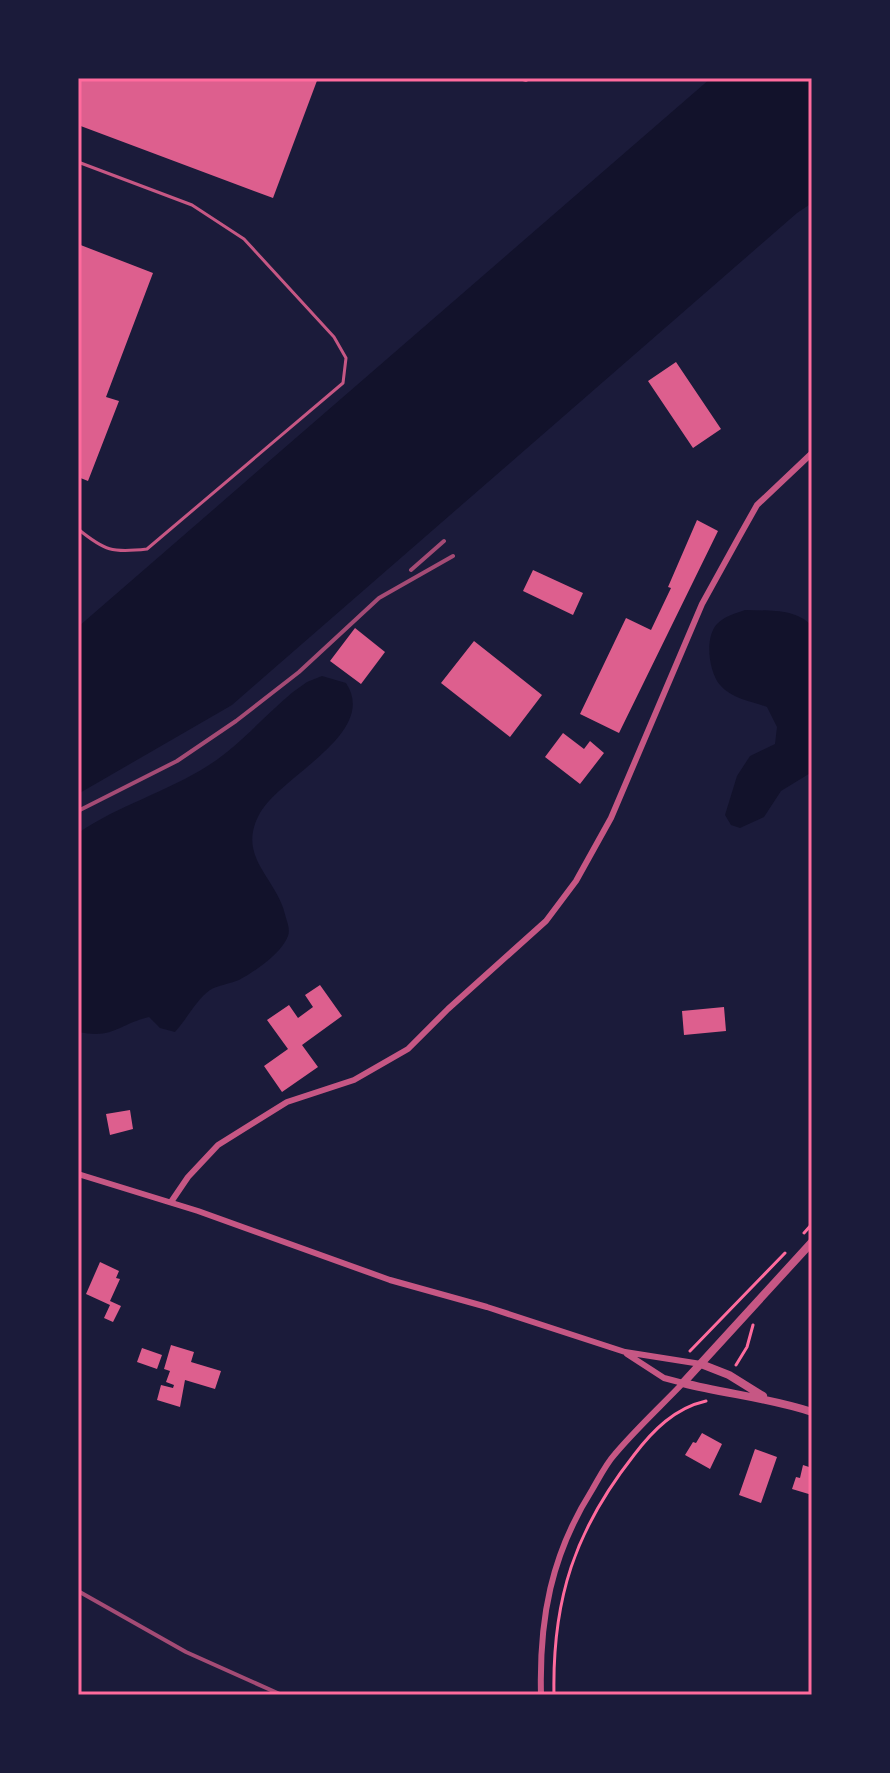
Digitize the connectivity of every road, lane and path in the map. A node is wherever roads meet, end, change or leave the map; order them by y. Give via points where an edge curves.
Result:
1 (78, 162) edge
2 (812, 453) edge
3 (78, 529) edge
4 (78, 1174) edge
5 (171, 1202) junction
6 (812, 1224) edge
7 (801, 1235) dead end
8 (812, 1242) edge
9 (790, 1247) dead end
10 (747, 1316) junction
11 (625, 1352) junction
12 (682, 1360) junction
13 (701, 1364) junction
14 (729, 1375) junction
15 (683, 1383) junction
16 (717, 1391) junction
17 (767, 1399) junction
18 (812, 1412) edge
19 (541, 1695) edge
20 (554, 1695) edge

1 - 3 lane via 192,205 244,239 334,337 346,358 343,383 147,549 116,552
2 - 5 street via 757,505 702,604 611,818 576,881 546,921 408,1049 354,1080 287,1102 218,1145
4 - 5 street
5 - 11 street via 390,1280
6 - 7 path
8 - 10 street
9 - 12 path
10 - 13 street
10 - 14 path via 753,1324 747,1347
11 - 12 street
11 - 15 street via 664,1378
12 - 13 street
13 - 14 street
13 - 15 street
14 - 17 street
15 - 16 street
15 - 19 street via 613,1456 579,1511 557,1562 543,1615
16 - 17 street
16 - 20 path via 709,1400 674,1413 642,1445 584,1531 557,1622
17 - 18 street

